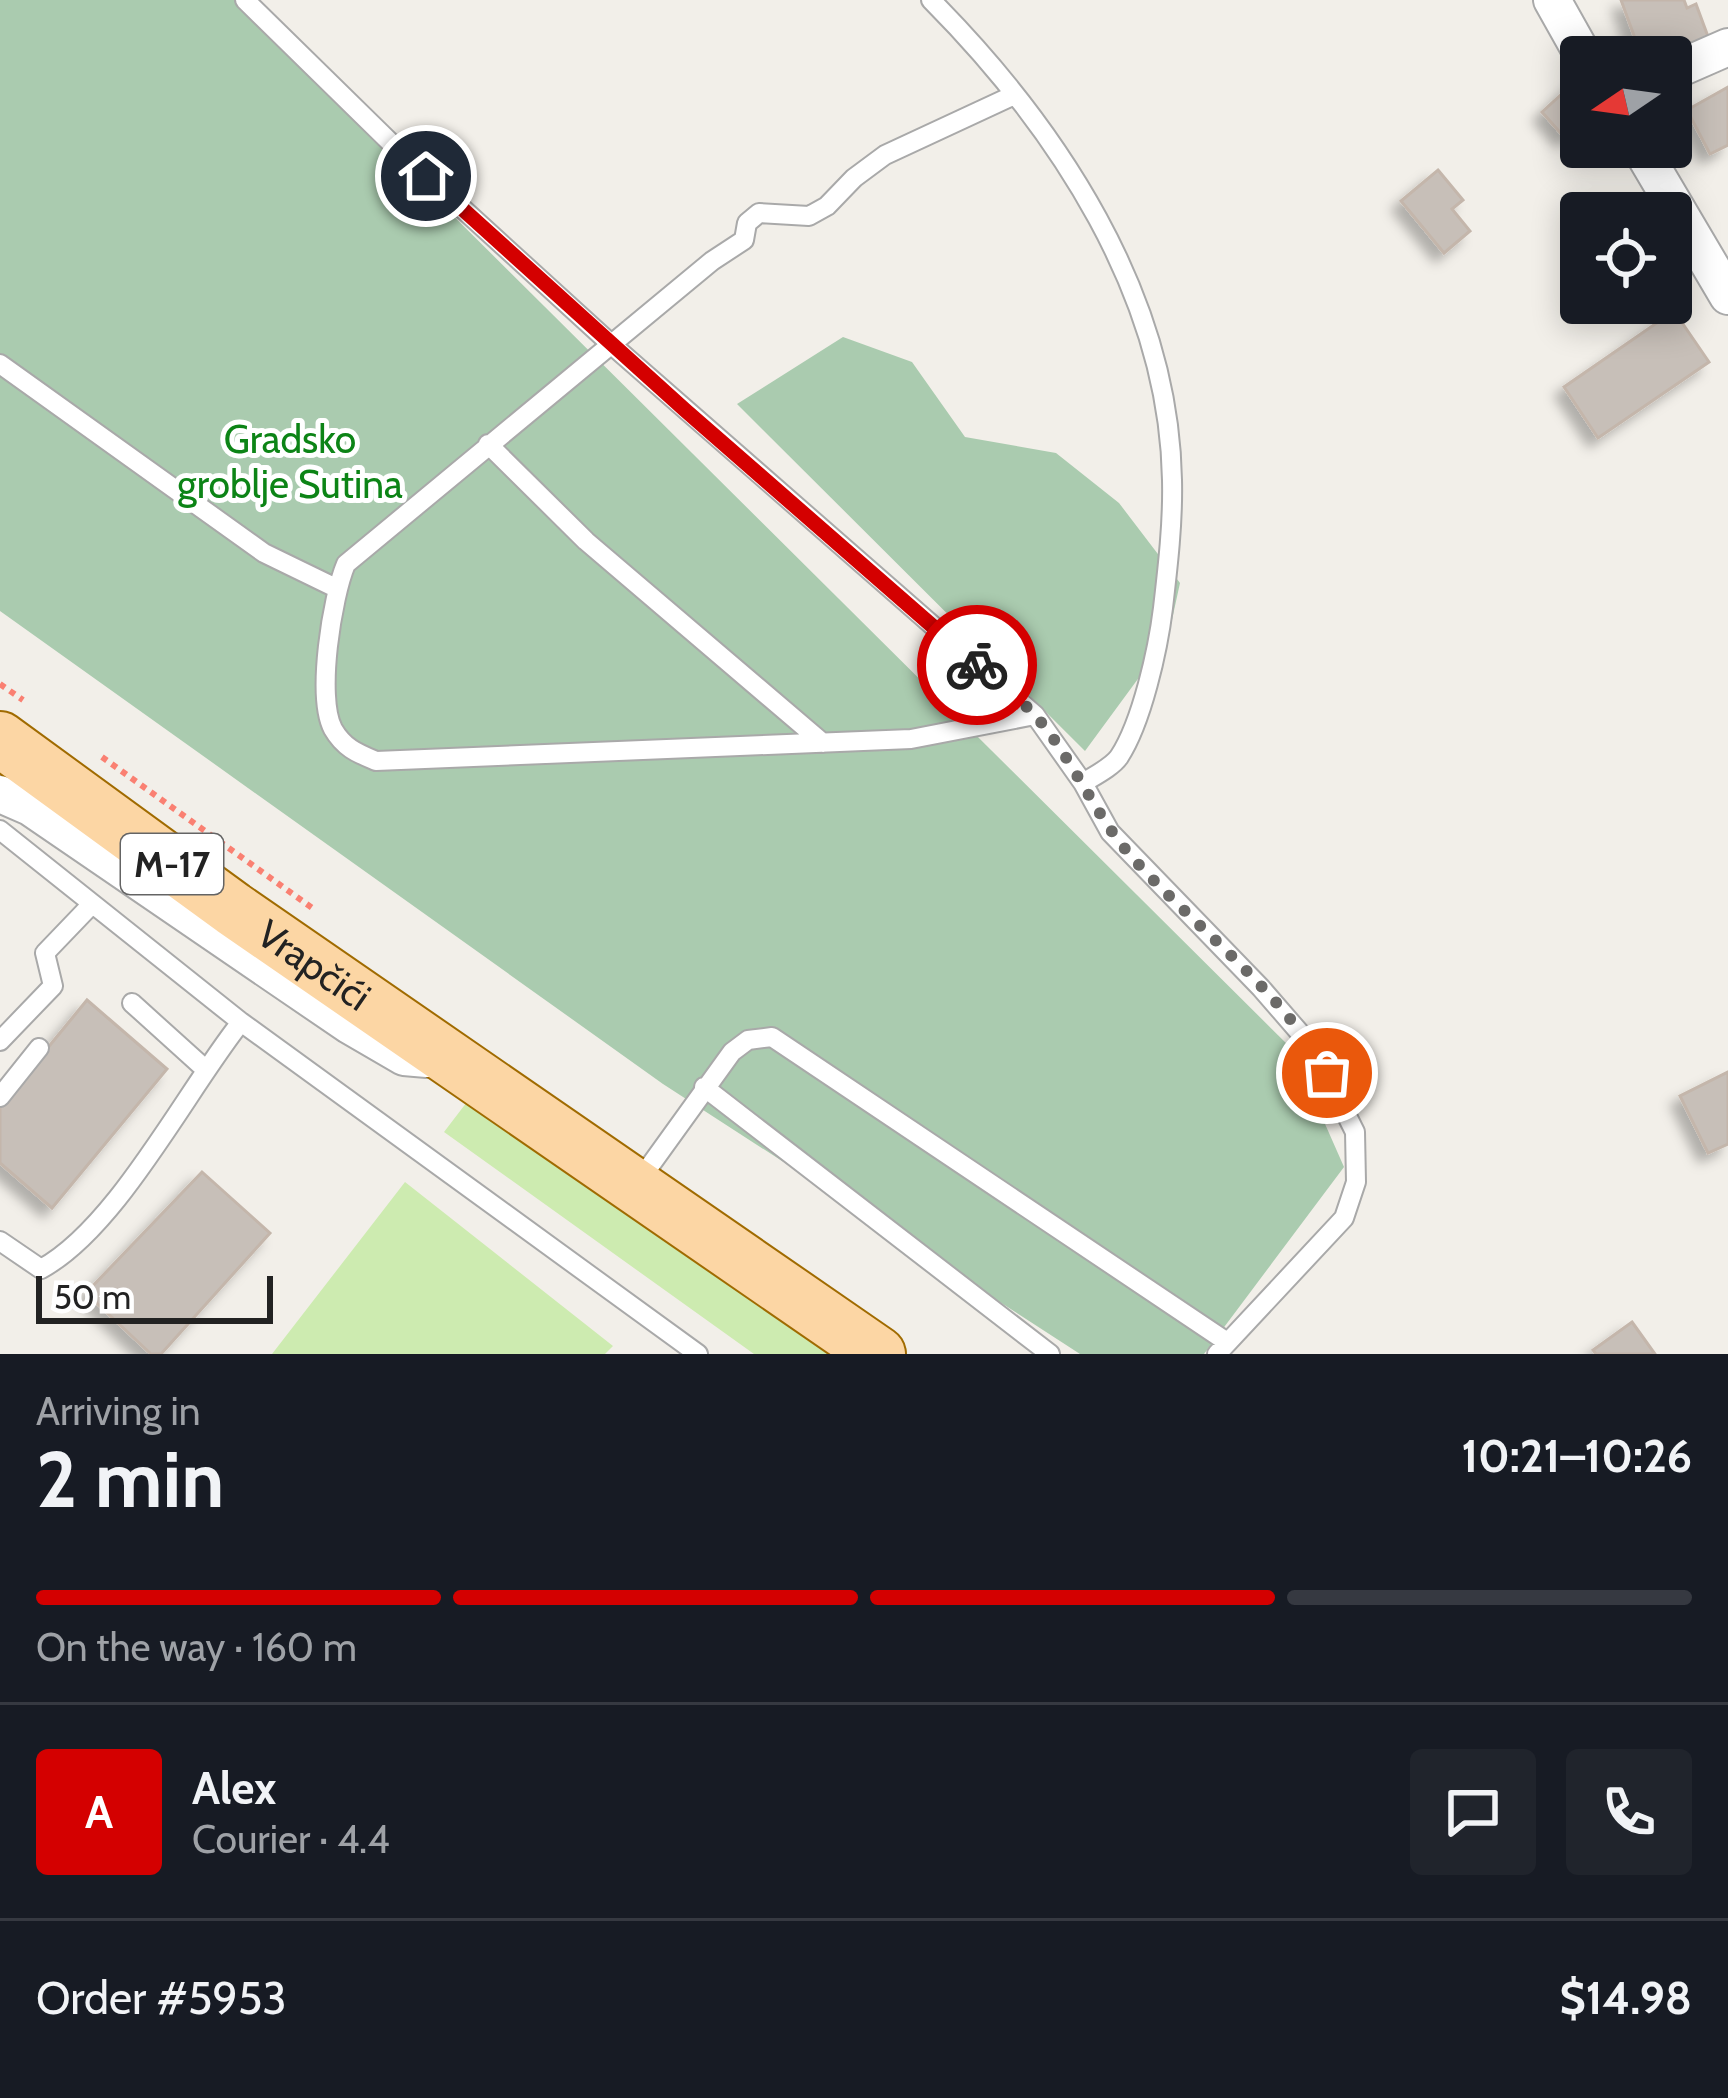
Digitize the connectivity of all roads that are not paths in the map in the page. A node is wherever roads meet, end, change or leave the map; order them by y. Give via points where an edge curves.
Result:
1 (245, 0) edge
2 (931, 0) edge
3 (1552, 0) edge
4 (1572, 36) edge
5 (1728, 47) edge
6 (1692, 63) edge
7 (1012, 96) junction
8 (1652, 168) edge
9 (1728, 296) edge
10 (612, 345) junction
11 (0, 364) edge
12 (488, 444) junction
13 (336, 588) junction
14 (1035, 715) junction
15 (0, 739) edge
16 (823, 743) junction
17 (1083, 783) junction
18 (0, 794) edge
19 (0, 830) edge
20 (92, 904) junction
21 (132, 1003) dead end
22 (241, 1022) junction
23 (0, 1041) edge
24 (39, 1048) dead end
25 (454, 1061) junction
26 (204, 1068) junction
27 (704, 1087) junction
28 (0, 1096) edge
29 (637, 1185) junction
30 (0, 1241) edge
31 (1222, 1348) edge
32 (698, 1354) edge
33 (878, 1354) edge
34 (1050, 1354) edge

1 - 10 lane
2 - 7 lane
3 - 4 street
5 - 6 street
7 - 10 lane via 885,155 809,216 759,213 744,240
7 - 17 lane via 1068,163 1123,266 1163,392 1170,457 1159,647 1118,759
8 - 9 street
10 - 12 lane
10 - 14 lane
11 - 13 lane via 264,553
12 - 13 lane via 346,564
12 - 16 lane via 586,542
13 - 16 lane via 325,699 331,726 348,749 376,761
14 - 16 lane via 911,739
14 - 17 lane
15 - 25 main road, Vrapčići / M-17
17 - 31 lane via 1110,832 1313,1048 1355,1132 1356,1182 1344,1219
18 - 25 street, Vrapčići via 349,1025 404,1057
19 - 20 lane
20 - 22 lane
20 - 23 lane via 45,953 53,986
21 - 26 lane
22 - 26 lane
22 - 32 lane
24 - 28 lane
25 - 29 main road, Vrapčići / M-17
26 - 30 lane via 132,1176 61,1258 40,1269
27 - 29 lane
27 - 31 lane via 748,1040 772,1037
27 - 34 lane
29 - 33 main road, Vrapčići / M-17

